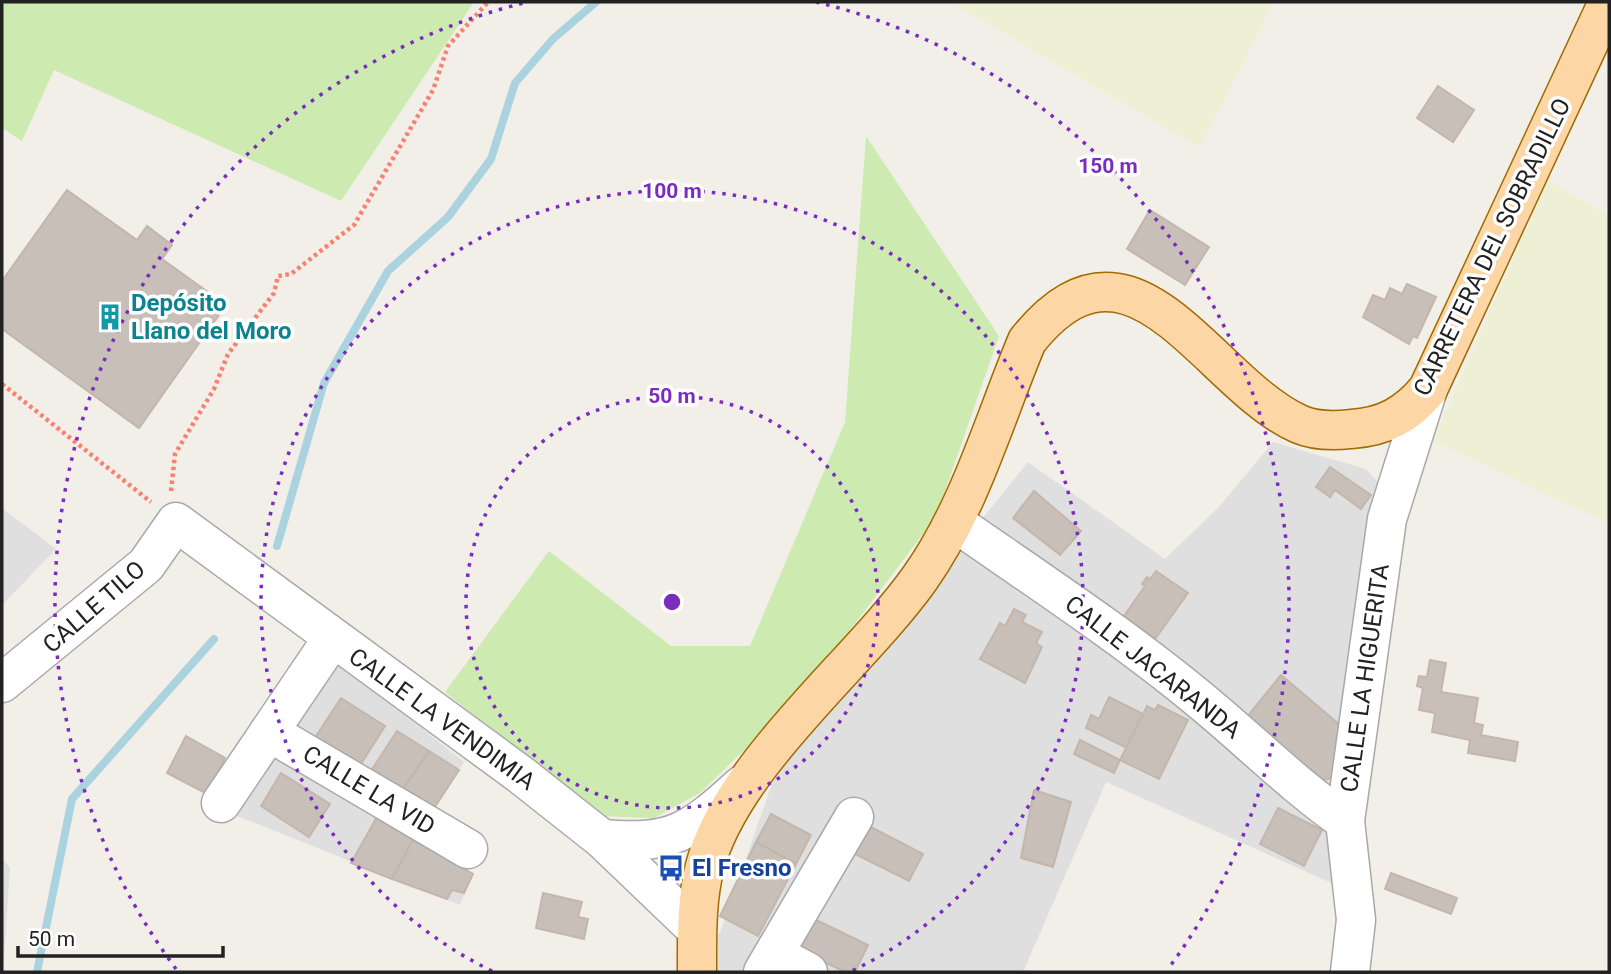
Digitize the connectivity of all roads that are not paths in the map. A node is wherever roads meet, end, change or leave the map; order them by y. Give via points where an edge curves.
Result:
1 (1608, 2) edge
2 (1428, 389) junction
3 (176, 522) joint
4 (954, 522) junction
5 (332, 639) junction
6 (2, 683) edge
7 (269, 732) junction
8 (747, 781) junction
9 (221, 803) dead end
10 (854, 817) dead end
11 (1345, 821) junction
12 (602, 839) junction
13 (468, 849) dead end
14 (696, 929) junction
15 (769, 963) edge
16 (697, 972) edge
17 (807, 972) edge
18 (1350, 972) edge

1 - 2 main road, CARRETERA DEL SOBRADILLO
2 - 4 main road, CARRETERA DEL SOBRADILLO via 1414,406 1376,426 1329,431 1300,425 1261,401 1185,329 1133,296 1113,292 1069,300 1047,315 1027,341
2 - 11 street, CALLE LA HIGUERITA via 1387,519
3 - 5 street, CALLE LA VENDIMIA
3 - 6 street, CALLE TILO via 146,565
4 - 8 main road, CARRETERA DEL SOBRADILLO via 919,578
4 - 11 street, CALLE JACARANDA via 1205,704 1307,794
5 - 7 street
5 - 12 street, CALLE LA VENDIMIA
7 - 9 street
7 - 13 street, CALLE LA VID
8 - 12 street via 694,826 668,838 636,842
8 - 14 main road, CARRETERA DEL SOBRADILLO via 706,864
10 - 15 street
11 - 18 street, CALLE LA HIGUERITA via 1356,920
12 - 14 street, CALLE LA VENDIMIA
14 - 16 main road, CARRETERA DEL SOBRADILLO
15 - 17 street

